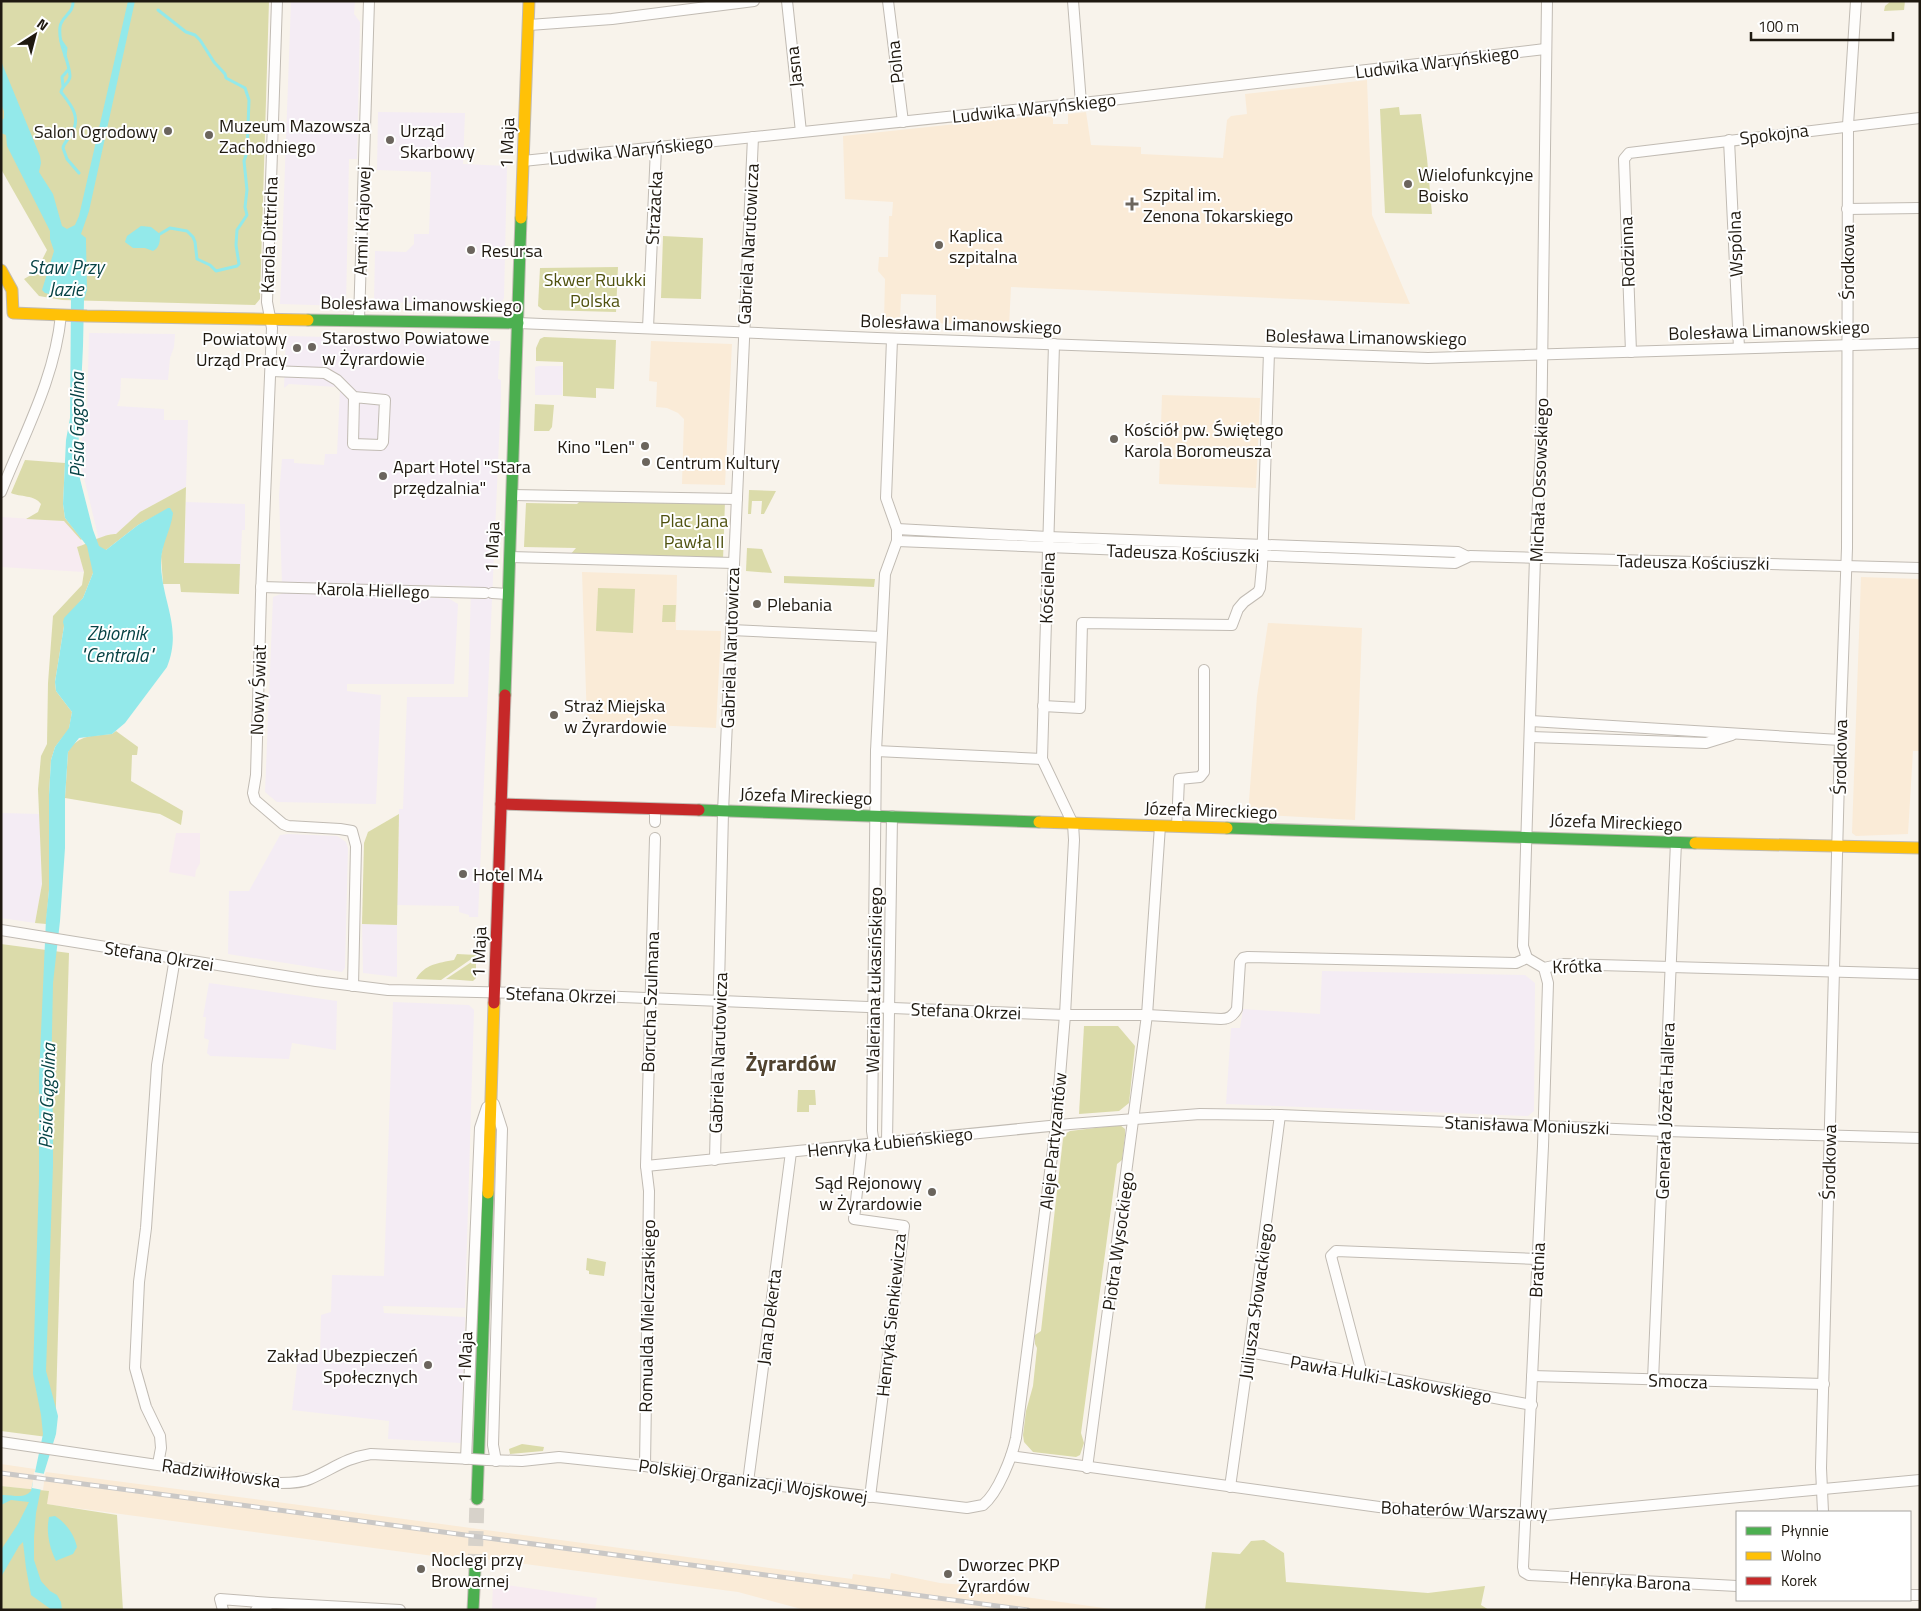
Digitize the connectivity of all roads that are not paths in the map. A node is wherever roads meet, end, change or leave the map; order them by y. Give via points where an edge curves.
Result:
1 (277, 1) edge
2 (369, 1) edge
3 (529, 1) edge
4 (754, 1) edge
5 (787, 1) edge
6 (888, 1) edge
7 (1073, 1) edge
8 (1547, 1) edge
9 (1856, 1) edge
10 (529, 24) junction
11 (1545, 49) junction
12 (1080, 103) junction
13 (1920, 118) edge
14 (903, 122) junction
15 (1848, 125) junction
16 (801, 132) junction
17 (753, 137) junction
18 (1729, 140) junction
19 (656, 148) junction
20 (1629, 153) joint
21 (523, 161) junction
22 (1920, 208) edge
23 (1847, 209) junction
24 (1, 270) edge
25 (7, 312) edge
26 (63, 315) junction
27 (270, 319) junction
28 (359, 320) junction
29 (518, 323) junction
30 (648, 328) junction
31 (744, 332) junction
32 (892, 339) junction
33 (1920, 343) edge
34 (1054, 344) junction
35 (1848, 344) junction
36 (1739, 348) junction
37 (1268, 352) junction
38 (1630, 352) junction
39 (1543, 353) junction
40 (271, 371) junction
41 (354, 397) junction
42 (1, 492) edge
43 (512, 494) junction
44 (737, 499) junction
45 (897, 529) junction
46 (1048, 537) junction
47 (897, 542) junction
48 (1048, 548) junction
49 (1262, 550) junction
50 (510, 557) junction
51 (1536, 557) junction
52 (734, 563) junction
53 (1847, 566) junction
54 (1920, 568) edge
55 (261, 587) junction
56 (508, 594) junction
57 (731, 630) junction
58 (881, 638) junction
59 (1204, 670) dead end
60 (1042, 706) junction
61 (1531, 721) junction
62 (1740, 732) junction
63 (1531, 736) junction
64 (1840, 740) junction
65 (876, 751) junction
66 (1042, 759) junction
67 (501, 804) junction
68 (656, 809) junction
69 (723, 812) junction
70 (876, 816) junction
71 (892, 816) junction
72 (655, 822) dead end
73 (1073, 824) junction
74 (1160, 826) junction
75 (1177, 826) junction
76 (1528, 837) junction
77 (654, 838) dead end
78 (1676, 842) junction
79 (1838, 847) junction
80 (1920, 848) edge
81 (1, 930) edge
82 (175, 958) junction
83 (1526, 958) junction
84 (1670, 966) junction
85 (1544, 968) junction
86 (1834, 971) junction
87 (1920, 974) edge
88 (353, 986) junction
89 (495, 993) junction
90 (650, 999) junction
91 (720, 1002) junction
92 (873, 1007) junction
93 (888, 1008) junction
94 (1065, 1014) junction
95 (1148, 1015) junction
96 (491, 1095) junction
97 (1280, 1115) junction
98 (1134, 1118) junction
99 (1056, 1125) junction
100 (1542, 1126) junction
101 (1665, 1131) junction
102 (1830, 1136) junction
103 (1920, 1138) edge
104 (887, 1142) junction
105 (874, 1144) junction
106 (862, 1145) junction
107 (791, 1152) junction
108 (715, 1160) junction
109 (646, 1166) junction
110 (1537, 1259) junction
111 (1249, 1352) junction
112 (1362, 1374) junction
113 (1532, 1376) junction
114 (1653, 1380) junction
115 (1824, 1384) junction
116 (1532, 1404) junction
117 (1, 1442) edge
118 (1010, 1456) junction
119 (469, 1459) junction
120 (491, 1460) junction
121 (158, 1464) junction
122 (645, 1466) junction
123 (1088, 1468) junction
124 (1920, 1480) edge
125 (748, 1482) junction
126 (1230, 1487) junction
127 (1821, 1490) junction
128 (870, 1497) junction
129 (478, 1500) tunnel mouth
130 (1823, 1511) edge
131 (1526, 1516) junction
132 (475, 1569) tunnel mouth
133 (1524, 1572) joint
134 (1736, 1586) edge
135 (272, 1603) junction
136 (373, 1609) edge
137 (223, 1610) edge
138 (256, 1610) edge
139 (400, 1610) edge
140 (473, 1610) edge

1 - 27 street, Karola Dittricha via 267,302
2 - 28 street, Armii Krajowej
3 - 10 street, 1 Maja
4 - 10 street via 612,19
5 - 16 street, Jasna
6 - 14 street, Polna
7 - 12 street
8 - 11 street, Michała Ossowskiego
9 - 15 street, Środkowa
10 - 21 street, 1 Maja
11 - 12 street, Ludwika Waryńskiego
11 - 39 street, Michała Ossowskiego
12 - 14 street, Ludwika Waryńskiego
13 - 15 street, Spokojna
14 - 16 street, Ludwika Waryńskiego
15 - 18 street, Spokojna
15 - 23 street, Środkowa
16 - 17 street, Ludwika Waryńskiego
17 - 19 street, Ludwika Waryńskiego
17 - 31 street, Gabriela Narutowicza
18 - 20 street, Spokojna
18 - 36 street, Wspólna
19 - 21 street, Ludwika Waryńskiego
19 - 30 street, Strażacka
20 - 38 street, Rodzinna via 1624,159
21 - 29 street, 1 Maja
22 - 23 street
23 - 35 street, Środkowa
24 - 25 street via 12,290
25 - 26 street, Bolesława Limanowskiego
26 - 27 street, Bolesława Limanowskiego
26 - 42 street via 41,398
27 - 28 street, Bolesława Limanowskiego
27 - 40 street, Nowy Świat
28 - 29 street, Bolesława Limanowskiego
29 - 30 street, Bolesława Limanowskiego
29 - 43 street, 1 Maja
30 - 31 street, Bolesława Limanowskiego
31 - 32 street, Bolesława Limanowskiego
31 - 44 street, Gabriela Narutowicza
32 - 34 street, Bolesława Limanowskiego
32 - 45 street via 886,498
33 - 35 street, Bolesława Limanowskiego
34 - 37 street, Bolesława Limanowskiego
34 - 46 street, Kościelna
35 - 36 street, Bolesława Limanowskiego
35 - 53 street, Środkowa
36 - 38 street, Bolesława Limanowskiego
37 - 39 street, Bolesława Limanowskiego via 1425,358
37 - 49 street
38 - 39 street, Bolesława Limanowskiego
39 - 51 street, Michała Ossowskiego
40 - 41 street via 325,373
40 - 55 street, Nowy Świat
41 - 41 street via 352,442 355,445 381,445 386,400
43 - 44 street
43 - 50 street, 1 Maja
44 - 52 street, Gabriela Narutowicza
45 - 46 street, Tadeusza Kościuszki
45 - 47 street
46 - 48 street, Kościelna
46 - 49 street, Tadeusza Kościuszki
47 - 48 street, Tadeusza Kościuszki
47 - 58 street, Waleriana Łukasińskiego via 885,574
48 - 49 street, Tadeusza Kościuszki
48 - 60 street, Kościelna
49 - 51 street, Tadeusza Kościuszki via 1458,552 1466,556
49 - 60 street via 1260,588 1244,602 1232,625 1082,623 1080,708
50 - 52 street
50 - 56 street, 1 Maja
51 - 53 street, Tadeusza Kościuszki
51 - 61 street, Michała Ossowskiego
52 - 57 street, Gabriela Narutowicza
53 - 54 street, Tadeusza Kościuszki
53 - 64 street, Środkowa
55 - 56 street, Karola Hiellego
55 - 88 street, Nowy Świat via 254,796 258,803 288,826 352,831 356,846
56 - 67 street, 1 Maja
57 - 58 street
57 - 69 street, Gabriela Narutowicza
58 - 65 street, Waleriana Łukasińskiego
59 - 75 street via 1204,772 1200,777 1179,779
60 - 66 street, Kościelna
61 - 62 street
61 - 63 street, Michała Ossowskiego
62 - 63 street via 1706,743
62 - 64 street
63 - 76 street, Michała Ossowskiego
64 - 79 street, Środkowa
65 - 66 street
65 - 70 street, Waleriana Łukasińskiego
66 - 73 street, Kościelna
67 - 68 street, Józefa Mireckiego
67 - 89 street, 1 Maja
68 - 69 street, Józefa Mireckiego
68 - 72 street
69 - 70 street, Józefa Mireckiego
69 - 91 street, Gabriela Narutowicza
70 - 71 street, Józefa Mireckiego
70 - 92 street, Waleriana Łukasińskiego
71 - 73 street, Józefa Mireckiego
71 - 93 street, Waleriana Łukasińskiego
73 - 74 street, Józefa Mireckiego
73 - 94 street, Aleje Partyzantów
74 - 75 street, Józefa Mireckiego
74 - 95 street, Piotra Wysockiego
75 - 76 street, Józefa Mireckiego
76 - 78 street, Józefa Mireckiego
76 - 83 street, Michała Ossowskiego
77 - 90 street, Borucha Szulmana
78 - 79 street, Józefa Mireckiego
78 - 84 street, Generała Józefa Hallera
79 - 80 street, Józefa Mireckiego
79 - 86 street, Środkowa
81 - 82 street, Stefana Okrzei
82 - 88 street, Stefana Okrzei
82 - 121 street via 158,1065 139,1282 136,1368 146,1407 160,1436
83 - 85 street, Krótka
83 - 95 street, Krótka via 1516,963 1248,957 1240,962 1236,1008 1228,1018
84 - 85 street, Krótka via 1562,964
84 - 86 street, Krótka
84 - 101 street, Generała Józefa Hallera
85 - 100 street, Bratnia via 1548,983
86 - 87 street, Krótka
86 - 102 street, Środkowa
88 - 89 street, Stefana Okrzei
89 - 90 street, Stefana Okrzei
89 - 96 street, 1 Maja
90 - 91 street, Stefana Okrzei
90 - 109 street, Borucha Szulmana
91 - 92 street, Stefana Okrzei
91 - 108 street, Gabriela Narutowicza
92 - 93 street, Stefana Okrzei
92 - 105 street, Waleriana Łukasińskiego
93 - 94 street, Stefana Okrzei
93 - 104 street, Waleriana Łukasińskiego
94 - 95 street
94 - 99 street, Aleje Partyzantów
95 - 98 street, Piotra Wysockiego
96 - 119 street, 1 Maja via 480,1128
96 - 120 street, 1 Maja via 502,1129
96 - 129 street, 1 Maja
97 - 98 street, Stanisława Moniuszki via 1200,1114
97 - 100 street, Stanisława Moniuszki
97 - 111 street, Juliusza Słowackiego
98 - 99 street, Henryka Łubieńskiego
98 - 123 street, Piotra Wysockiego
99 - 104 street, Henryka Łubieńskiego
99 - 118 street, Aleje Partyzantów via 1016,1438
100 - 101 street, Stanisława Moniuszki
100 - 110 street, Bratnia
101 - 102 street, Stanisława Moniuszki
101 - 114 street, Generała Józefa Hallera
102 - 103 street, Stanisława Moniuszki
102 - 115 street, Środkowa
104 - 105 street, Henryka Łubieńskiego
105 - 106 street, Henryka Łubieńskiego
106 - 107 street, Henryka Łubieńskiego
106 - 128 street, Henryka Sienkiewicza via 854,1219 904,1226
107 - 108 street, Henryka Łubieńskiego
107 - 125 street, Jana Dekerta
108 - 109 street, Henryka Łubieńskiego
109 - 122 street, Romualda Mielczarskiego via 649,1201
110 - 112 street via 1336,1251 1330,1256
110 - 113 street, Bratnia
111 - 112 street, Pawła Hulki-Laskowskiego
111 - 126 street, Juliusza Słowackiego
112 - 116 street, Pawła Hulki-Laskowskiego
113 - 114 street, Smocza
113 - 116 street, Bratnia
114 - 115 street, Smocza
115 - 127 street, Środkowa
116 - 131 street, Bratnia
117 - 121 street, Radziwiłłowska
118 - 123 street, Bohaterów Warszawy
118 - 128 street, Polskiej Organizacji Wojskowej via 992,1496 979,1507
119 - 120 street, Polskiej Organizacji Wojskowej, bridge
119 - 121 street, Radziwiłłowska via 356,1456 295,1483
120 - 122 street, Polskiej Organizacji Wojskowej via 559,1457
122 - 125 street, Polskiej Organizacji Wojskowej
123 - 126 street, Bohaterów Warszawy
124 - 127 street, Bohaterów Warszawy
125 - 128 street, Polskiej Organizacji Wojskowej
126 - 131 street, Bohaterów Warszawy via 1408,1510
127 - 130 street, Środkowa
127 - 131 street, Bohaterów Warszawy
131 - 133 street, Bratnia
132 - 140 street
133 - 134 street, Henryka Barona via 1529,1575
135 - 136 street
135 - 137 street via 220,1599
135 - 138 street
136 - 139 street

